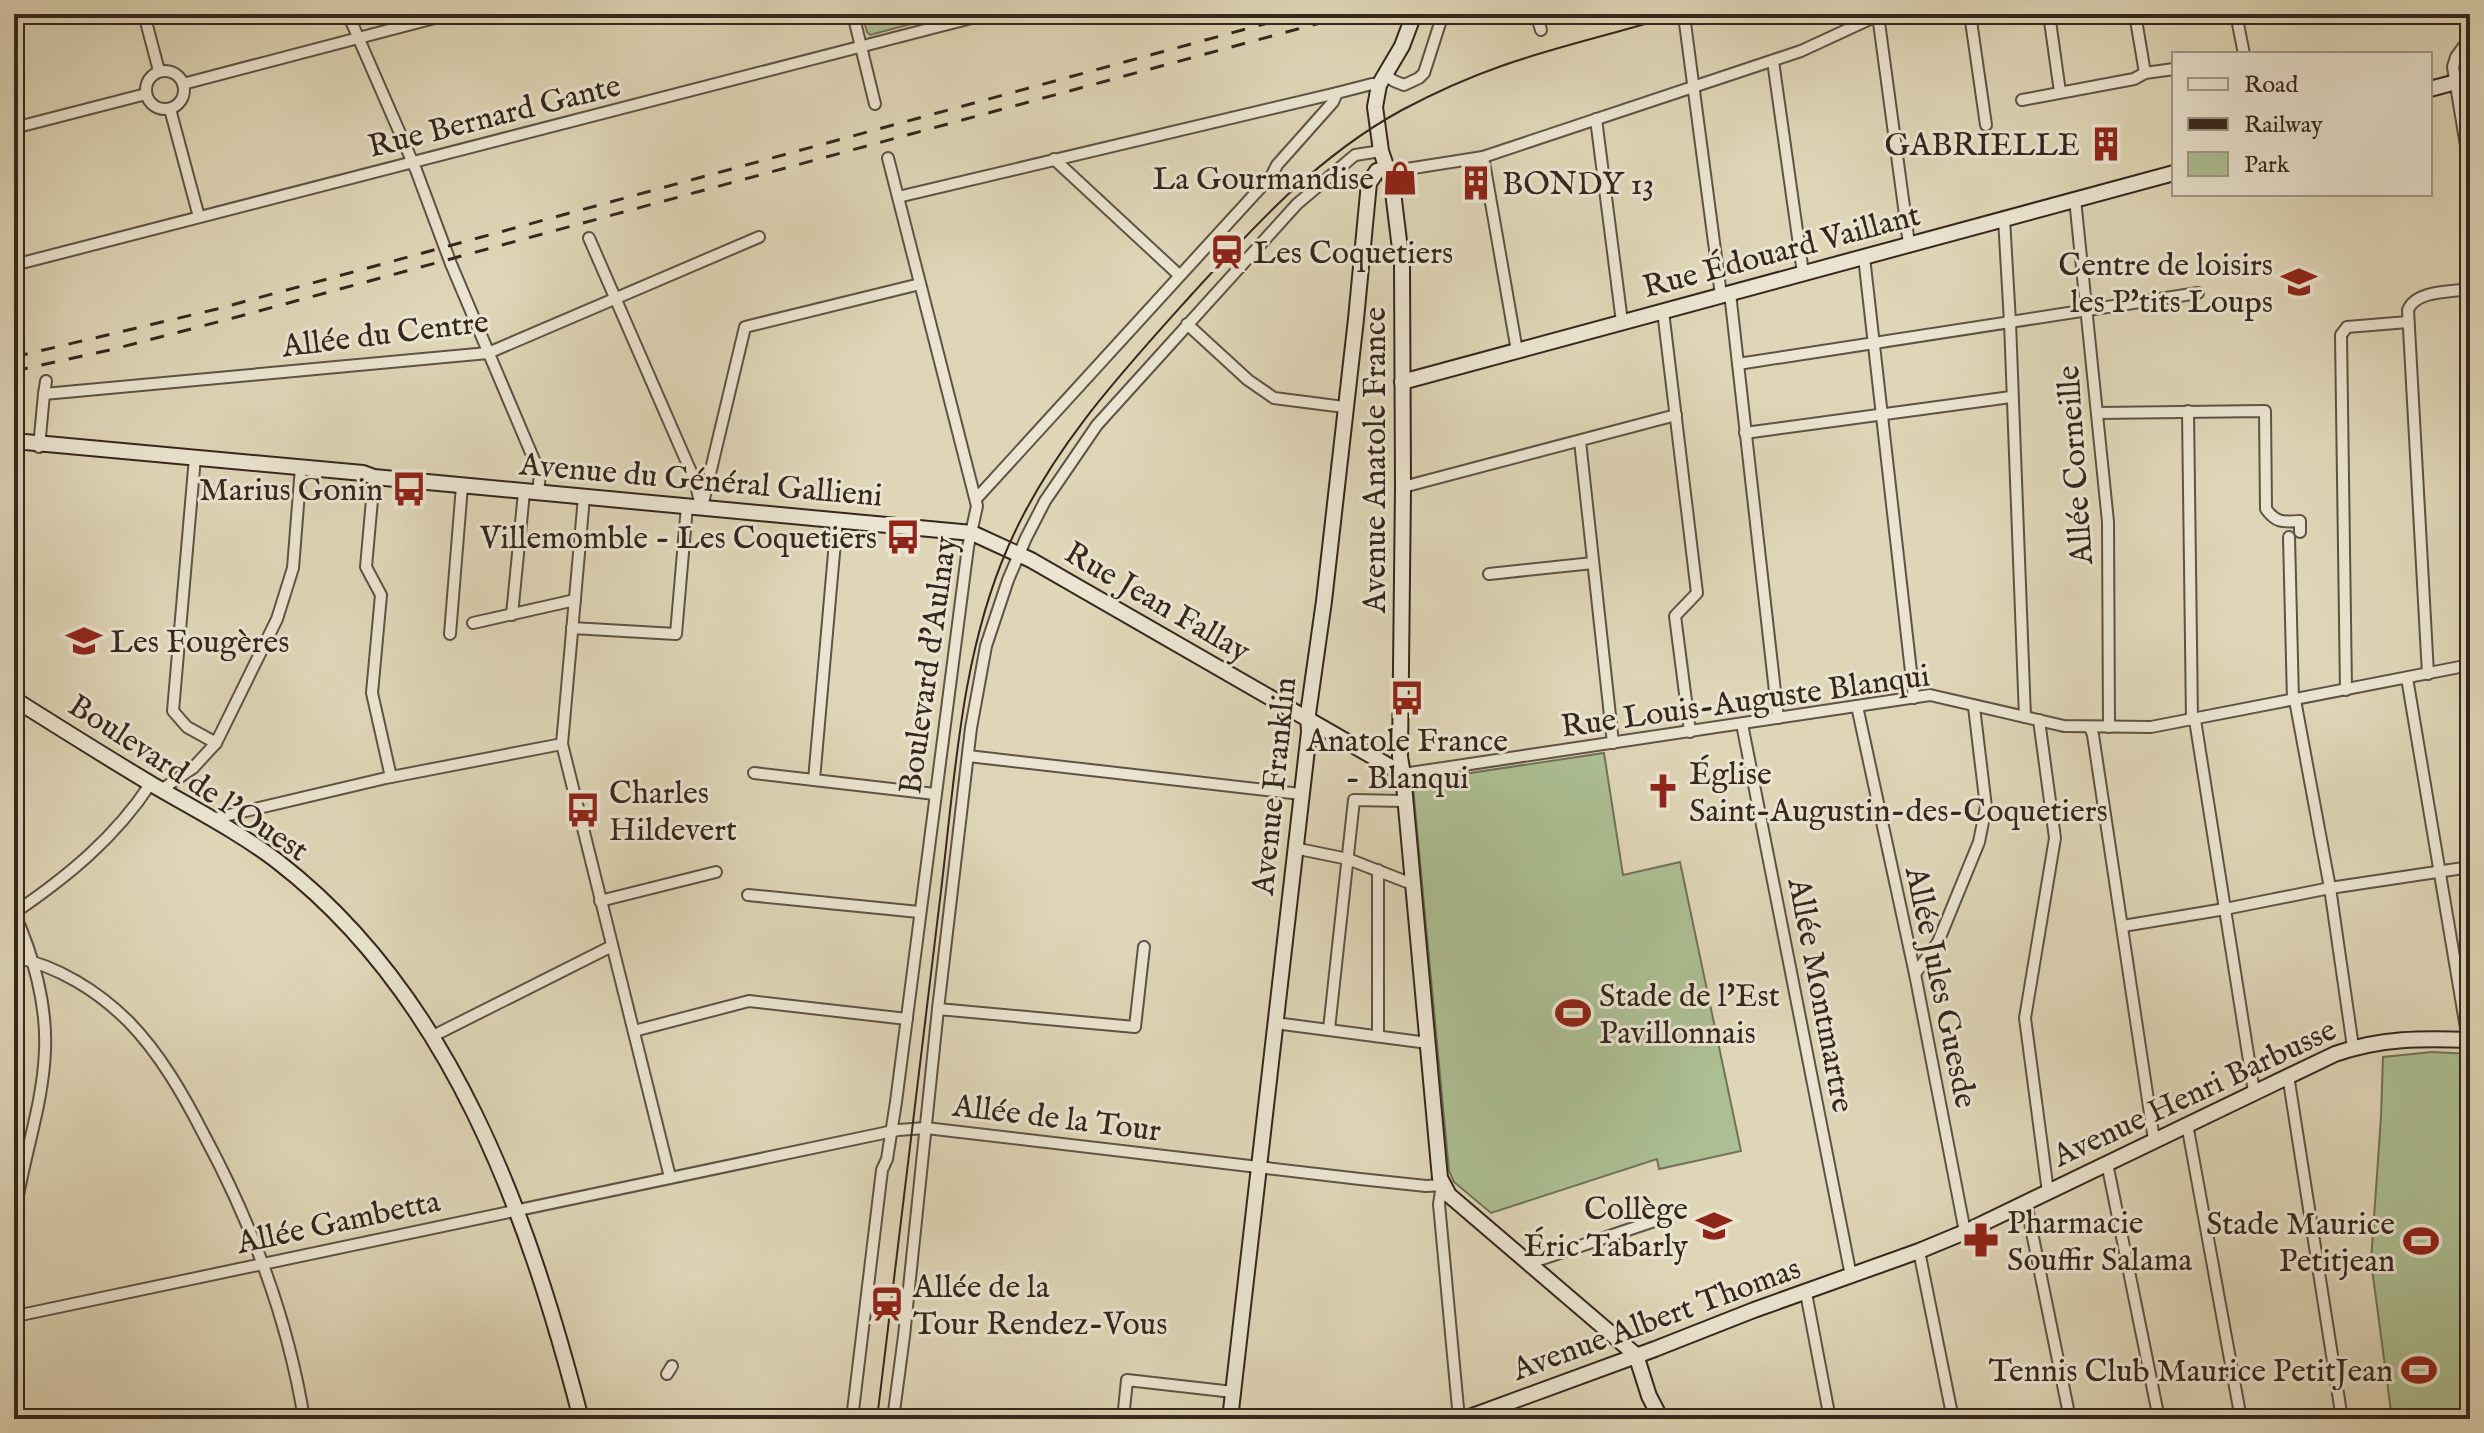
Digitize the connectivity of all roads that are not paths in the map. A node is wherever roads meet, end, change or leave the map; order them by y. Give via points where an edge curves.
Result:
1 (144, 14) edge
2 (348, 14) edge
3 (450, 14) edge
4 (853, 14) edge
5 (987, 14) edge
6 (1414, 14) edge
7 (1445, 14) edge
8 (1536, 14) edge
9 (1970, 14) edge
10 (2049, 14) edge
11 (2135, 14) edge
12 (2236, 14) edge
13 (1880, 15) edge
14 (1685, 23) dead end
15 (1541, 30) dead end
16 (2470, 38) edge
17 (359, 39) junction
18 (862, 46) junction
19 (2244, 52) edge
20 (1773, 61) junction
21 (2172, 69) edge
22 (159, 71) junction
23 (2145, 73) junction
24 (1382, 80) junction
25 (2463, 82) edge
26 (183, 84) junction
27 (1693, 86) junction
28 (2432, 89) edge
29 (2060, 92) junction
30 (1337, 93) junction
31 (146, 94) junction
32 (2022, 100) dead end
33 (875, 104) dead end
34 (170, 109) junction
35 (1596, 119) junction
36 (1986, 125) dead end
37 (14, 128) edge
38 (1381, 151) junction
39 (1483, 157) junction
40 (888, 158) dead end
41 (1054, 159) junction
42 (412, 162) junction
43 (1385, 168) junction
44 (2470, 170) edge
45 (2172, 174) edge
46 (898, 197) junction
47 (2075, 199) junction
48 (199, 217) junction
49 (2004, 219) junction
50 (759, 237) dead end
51 (589, 238) dead end
52 (1909, 244) junction
53 (1864, 257) junction
54 (14, 265) edge
55 (1803, 273) junction
56 (1179, 275) junction
57 (920, 284) junction
58 (2470, 289) edge
59 (2198, 293) dead end
60 (1726, 294) junction
61 (616, 299) junction
62 (2088, 310) junction
63 (1663, 311) junction
64 (1622, 322) junction
65 (2010, 322) junction
66 (2408, 322) junction
67 (1187, 324) junction
68 (1874, 342) junction
69 (1517, 351) junction
70 (488, 353) junction
71 (1738, 364) junction
72 (46, 381) dead end
73 (1402, 382) junction
74 (44, 394) junction
75 (2011, 397) junction
76 (1344, 407) junction
77 (2188, 411) junction
78 (1881, 413) junction
79 (2097, 413) junction
80 (1676, 415) junction
81 (1745, 433) junction
82 (1580, 441) junction
83 (14, 444) edge
84 (39, 446) junction
85 (195, 460) junction
86 (301, 471) junction
87 (374, 477) junction
88 (462, 486) junction
89 (1403, 487) junction
90 (531, 492) junction
91 (584, 497) junction
92 (976, 499) junction
93 (694, 507) junction
94 (837, 519) junction
95 (972, 533) junction
96 (1019, 554) junction
97 (1593, 563) junction
98 (1489, 574) dead end
99 (575, 600) junction
100 (512, 615) junction
101 (473, 623) dead end
102 (572, 628) junction
103 (450, 634) dead end
104 (2470, 665) edge
105 (2428, 674) junction
106 (2407, 678) junction
107 (2346, 690) junction
108 (1914, 698) junction
109 (14, 699) edge
110 (2294, 700) junction
111 (1857, 706) junction
112 (1974, 707) junction
113 (2025, 717) junction
114 (1778, 718) junction
115 (2039, 720) junction
116 (2193, 720) junction
117 (1309, 722) junction
118 (1742, 724) junction
119 (2090, 727) junction
120 (2109, 727) junction
121 (1690, 732) junction
122 (216, 743) junction
123 (1613, 743) junction
124 (562, 744) junction
125 (968, 756) junction
126 (754, 773) dead end
127 (1403, 774) junction
128 (391, 777) junction
129 (814, 780) junction
130 (156, 786) junction
131 (935, 794) junction
132 (1301, 794) junction
133 (1404, 801) junction
134 (212, 819) junction
135 (1294, 848) junction
136 (1348, 859) junction
137 (2470, 867) edge
138 (1378, 870) junction
139 (716, 872) dead end
140 (2439, 872) junction
141 (1412, 884) junction
142 (2330, 888) junction
143 (748, 895) dead end
144 (600, 901) junction
145 (2225, 909) junction
146 (919, 912) junction
147 (14, 913) edge
148 (2123, 926) junction
149 (612, 946) junction
150 (1144, 947) dead end
151 (14, 957) edge
152 (32, 961) junction
153 (1915, 974) junction
154 (938, 1009) junction
155 (907, 1019) junction
156 (1275, 1023) junction
157 (1329, 1029) junction
158 (634, 1031) junction
159 (433, 1036) junction
160 (1378, 1036) junction
161 (2469, 1040) edge
162 (1428, 1043) junction
163 (2353, 1047) junction
164 (2288, 1075) junction
165 (2254, 1092) junction
166 (2187, 1124) junction
167 (926, 1128) junction
168 (892, 1132) junction
169 (2154, 1140) junction
170 (2107, 1163) junction
171 (1259, 1167) junction
172 (670, 1177) junction
173 (1442, 1185) junction
174 (2048, 1192) junction
175 (2026, 1203) junction
176 (516, 1210) junction
177 (1669, 1216) dead end
178 (14, 1220) edge
179 (1965, 1232) junction
180 (1919, 1251) junction
181 (262, 1262) junction
182 (1530, 1263) junction
183 (1851, 1276) junction
184 (1806, 1293) junction
185 (15, 1316) edge
186 (1636, 1355) junction
187 (1233, 1392) junction
188 (1470, 1418) edge
189 (304, 1419) edge
190 (581, 1419) edge
191 (852, 1419) edge
192 (893, 1419) edge
193 (1123, 1419) edge
194 (1230, 1419) edge
195 (1661, 1419) edge
196 (1830, 1419) edge
197 (1953, 1419) edge
198 (2070, 1419) edge
199 (2159, 1419) edge
200 (2241, 1419) edge
201 (2342, 1419) edge

1 - 22 street
2 - 17 street
3 - 17 street
4 - 18 street
5 - 18 street, Rue Bernard Gante
6 - 24 street, Avenue Anatole France
7 - 24 street via 1424,73 1404,85
8 - 15 street
9 - 36 street
10 - 29 street
11 - 23 street
12 - 19 street
13 - 20 street
13 - 52 street
14 - 27 street
16 - 25 street via 2453,67
17 - 26 street
17 - 42 street
18 - 33 street
18 - 42 street, Rue Bernard Gante
20 - 27 street
20 - 55 street
21 - 23 street
22 - 26 street via 171,71
22 - 31 street via 149,78
23 - 29 street
24 - 30 street
24 - 38 street, Avenue Anatole France via 1375,107
25 - 28 street
25 - 44 street
26 - 34 street via 180,102
27 - 35 street
27 - 60 street
29 - 32 street
30 - 41 street
30 - 56 street, Boulevard d'Aulnay via 1272,175
31 - 34 street via 152,105
31 - 37 street
34 - 48 street
35 - 39 street
35 - 64 street
38 - 43 street, Avenue Anatole France
38 - 67 street, Boulevard d'Aulnay via 1355,155 1297,204
39 - 43 street
39 - 69 street
40 - 46 street
41 - 46 street
41 - 56 street
42 - 48 street, Rue Bernard Gante
42 - 70 street
43 - 73 street, Avenue Anatole France via 1392,184 1402,265
43 - 76 street, Avenue Franklin via 1369,183
45 - 47 street, Rue Édouard Vaillant
46 - 57 street
47 - 49 street, Rue Édouard Vaillant
47 - 62 street, Allée Corneille
48 - 54 street, Rue Bernard Gante
49 - 52 street, Rue Édouard Vaillant
49 - 65 street
50 - 61 street, Allée du Centre
51 - 61 street
52 - 53 street, Rue Édouard Vaillant
53 - 55 street, Rue Édouard Vaillant
53 - 68 street
55 - 60 street, Rue Édouard Vaillant
56 - 92 street, Boulevard d'Aulnay
57 - 92 street
57 - 93 street via 745,327
58 - 66 street via 2420,297 2411,303
59 - 62 street
60 - 63 street, Rue Édouard Vaillant
60 - 71 street
61 - 70 street, Allée du Centre
61 - 93 street via 695,481
62 - 65 street
62 - 79 street, Allée Corneille
63 - 64 street, Rue Édouard Vaillant
63 - 80 street
64 - 69 street, Rue Édouard Vaillant
65 - 68 street
65 - 75 street
66 - 105 street
66 - 107 street via 2347,327 2341,335
67 - 76 street via 1274,398
67 - 96 street, Boulevard d'Aulnay via 1097,425 1045,501
68 - 71 street
68 - 78 street
69 - 73 street, Rue Édouard Vaillant
70 - 74 street, Allée du Centre
70 - 90 street via 540,474
71 - 81 street
72 - 74 street
73 - 89 street, Avenue Anatole France
74 - 84 street
75 - 78 street
75 - 113 street
76 - 117 street, Avenue Franklin
77 - 79 street
77 - 110 street via 2265,411 2266,509 2274,520 2300,521 2295,535
77 - 116 street
78 - 81 street
78 - 108 street
79 - 120 street, Allée Corneille via 2108,522
80 - 82 street
80 - 121 street via 1697,593 1675,616
81 - 114 street
82 - 89 street
82 - 97 street
83 - 84 street, Avenue du Général Gallieni
84 - 85 street, Avenue du Général Gallieni
85 - 86 street, Avenue du Général Gallieni
85 - 122 street via 173,711 187,727
86 - 87 street, Avenue du Général Gallieni via 359,480
86 - 122 street via 286,594
87 - 88 street, Avenue du Général Gallieni
87 - 128 street via 366,567 381,595 372,693
88 - 90 street, Avenue du Général Gallieni
88 - 103 street
89 - 127 street, Avenue Anatole France
90 - 91 street, Avenue du Général Gallieni
90 - 100 street
91 - 93 street, Avenue du Général Gallieni
91 - 99 street
92 - 95 street, Boulevard d'Aulnay
93 - 94 street, Avenue du Général Gallieni
93 - 102 street via 676,634
94 - 95 street, Avenue du Général Gallieni
94 - 129 street
95 - 96 street, Avenue du Général Gallieni
95 - 131 street, Boulevard d'Aulnay
96 - 117 street, Rue Jean Fallay
96 - 125 street, Boulevard d'Aulnay via 986,646
97 - 98 street
97 - 123 street
99 - 100 street
99 - 102 street
100 - 101 street
102 - 124 street
104 - 105 street, Rue Louis-Auguste Blanqui
105 - 106 street, Rue Louis-Auguste Blanqui
106 - 107 street, Rue Louis-Auguste Blanqui
106 - 140 street
107 - 110 street, Rue Louis-Auguste Blanqui
108 - 111 street, Rue Louis-Auguste Blanqui
108 - 112 street, Rue Louis-Auguste Blanqui via 1930,695
109 - 130 street, Boulevard de l'Ouest
110 - 116 street, Rue Louis-Auguste Blanqui
110 - 142 street
111 - 114 street, Rue Louis-Auguste Blanqui
111 - 153 street, Allée Jules Guesde
112 - 113 street, Rue Louis-Auguste Blanqui
112 - 153 street via 1986,807 1979,842 1938,942
113 - 115 street, Rue Louis-Auguste Blanqui
114 - 118 street, Rue Louis-Auguste Blanqui
115 - 119 street, Rue Louis-Auguste Blanqui
115 - 174 street via 2055,838 2025,1018
116 - 120 street, Rue Louis-Auguste Blanqui
116 - 145 street
117 - 127 street, Rue Jean Fallay
117 - 132 street, Avenue Franklin
118 - 121 street, Rue Louis-Auguste Blanqui
118 - 183 street, Allée Montmartre
119 - 120 street, Rue Louis-Auguste Blanqui
119 - 148 street
121 - 123 street, Rue Louis-Auguste Blanqui
122 - 130 street via 193,768
123 - 127 street, Rue Louis-Auguste Blanqui
124 - 128 street
124 - 144 street
125 - 132 street
125 - 154 street, Boulevard d'Aulnay
126 - 129 street
127 - 133 street, Avenue Anatole France
128 - 134 street
129 - 131 street
130 - 134 street, Boulevard de l'Ouest
130 - 147 street via 101,845
131 - 146 street, Boulevard d'Aulnay
132 - 135 street, Avenue Franklin
133 - 136 street via 1354,800
133 - 141 street, Avenue Anatole France
134 - 159 street, Boulevard de l'Ouest via 275,860 320,898 359,938
135 - 136 street
135 - 156 street, Avenue Franklin
136 - 138 street
136 - 157 street
137 - 140 street
138 - 141 street
138 - 160 street
139 - 144 street
140 - 142 street
140 - 161 street
141 - 162 street, Avenue Anatole France
142 - 145 street
142 - 163 street
143 - 146 street
144 - 149 street
145 - 148 street
145 - 165 street
146 - 155 street, Boulevard d'Aulnay
147 - 152 street
148 - 169 street
149 - 158 street
149 - 159 street
150 - 154 street via 1135,1027
151 - 152 street
152 - 178 street via 45,1049
152 - 181 street via 81,983 130,1023 151,1048 214,1152
153 - 179 street, Allée Jules Guesde
154 - 167 street, Boulevard d'Aulnay
155 - 158 street via 749,1001
155 - 168 street, Boulevard d'Aulnay
156 - 157 street
156 - 171 street, Avenue Franklin
157 - 160 street
158 - 172 street
159 - 176 street, Boulevard de l'Ouest
160 - 162 street
161 - 163 street, Avenue Henri Barbusse via 2401,1039
162 - 173 street, Avenue Anatole France
163 - 164 street, Avenue Henri Barbusse
164 - 165 street, Avenue Henri Barbusse
164 - 201 street
165 - 166 street, Avenue Henri Barbusse
166 - 169 street, Avenue Henri Barbusse
166 - 200 street
167 - 168 street, Allée de la Tour
167 - 171 street, Allée de la Tour
167 - 192 street, Boulevard d'Aulnay
168 - 172 street, Allée de la Tour
168 - 191 street, Boulevard d'Aulnay via 882,1170
169 - 170 street, Avenue Henri Barbusse
170 - 174 street, Avenue Henri Barbusse
170 - 199 street
171 - 173 street, Allée de la Tour
171 - 187 street, Avenue Franklin
172 - 176 street, Allée Gambetta
173 - 182 street
173 - 188 street via 1439,1204
174 - 175 street, Avenue Henri Barbusse
175 - 179 street, Avenue Henri Barbusse
175 - 198 street
176 - 181 street, Allée Gambetta
176 - 190 street, Boulevard de l'Ouest
177 - 182 street
179 - 180 street, Avenue Henri Barbusse
180 - 183 street, Avenue Albert Thomas
180 - 197 street
181 - 185 street, Allée Gambetta
181 - 189 street via 286,1336
182 - 186 street
183 - 184 street, Avenue Albert Thomas
184 - 186 street, Avenue Albert Thomas
184 - 196 street
186 - 188 street, Avenue Albert Thomas
186 - 195 street
187 - 193 street via 1127,1380
187 - 194 street, Avenue Franklin

